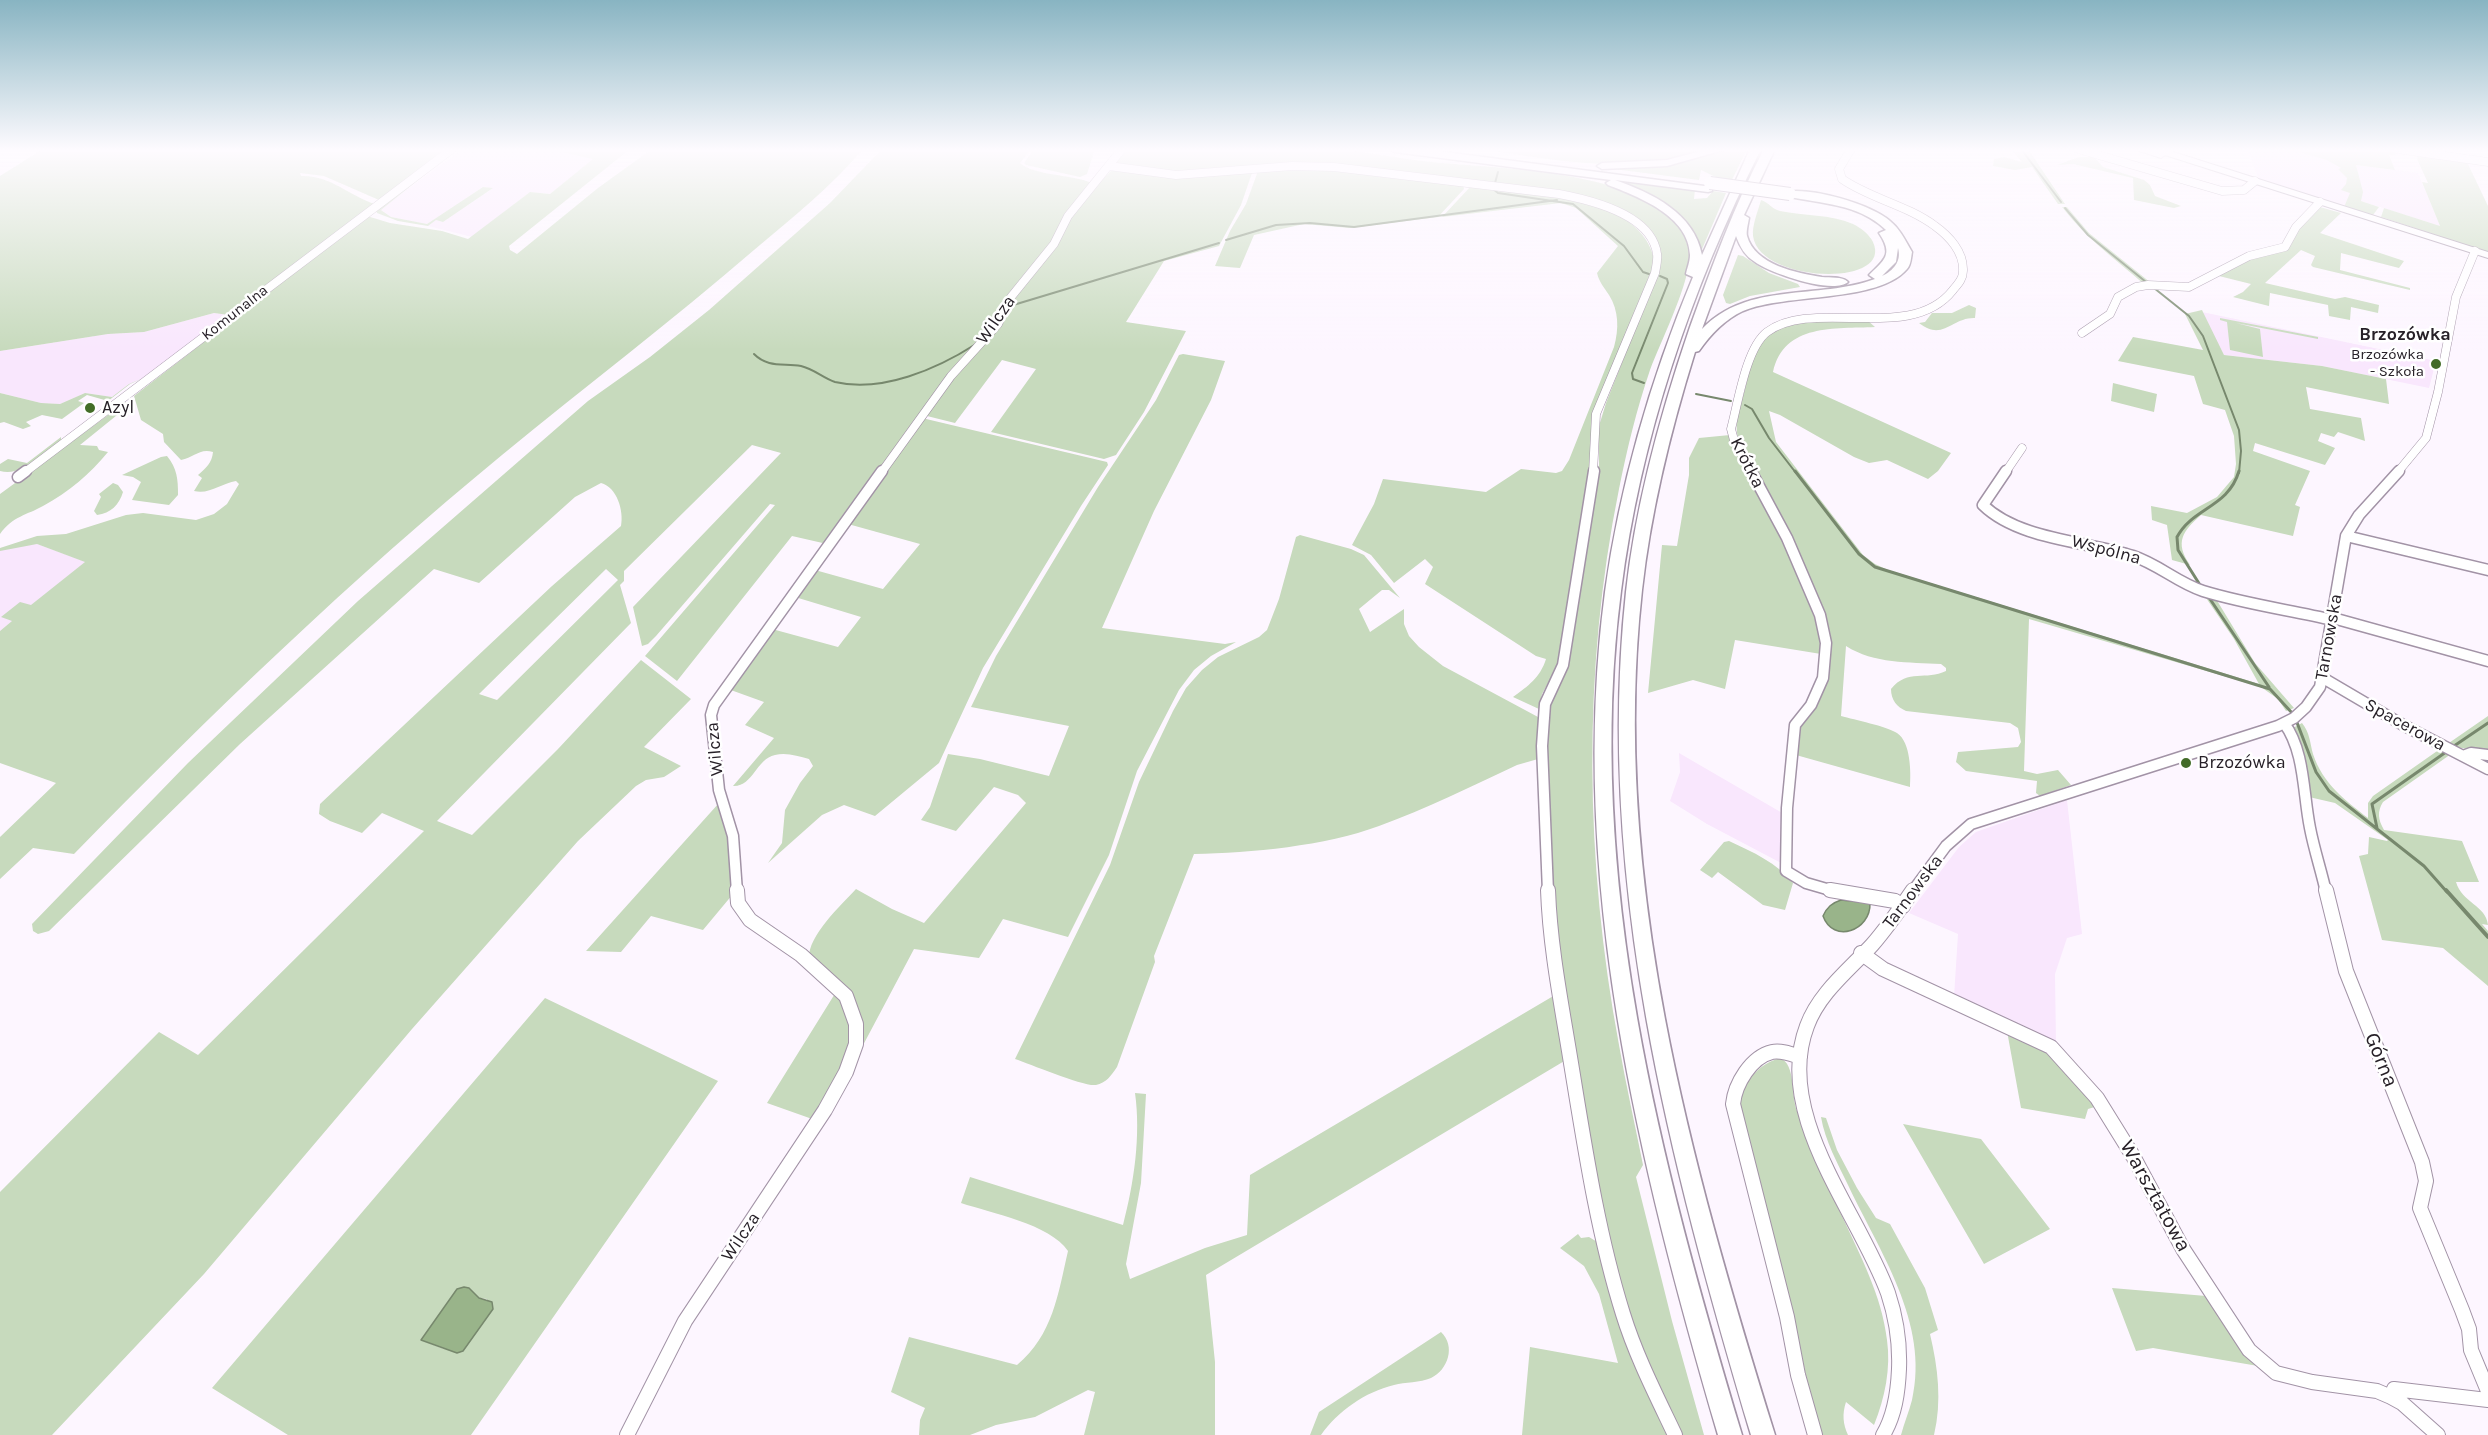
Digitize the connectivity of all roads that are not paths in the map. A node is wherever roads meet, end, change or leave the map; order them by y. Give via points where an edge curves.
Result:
1 (363, 216) edge
2 (1068, 216) edge
3 (1624, 216) edge
4 (1674, 216) edge
5 (1724, 216) edge
6 (1739, 216) edge
7 (1744, 216) edge
8 (1857, 216) edge
9 (1872, 216) edge
10 (1921, 216) edge
11 (2307, 216) edge
12 (2364, 216) edge
13 (2475, 251) junction
14 (2488, 255) edge
15 (1680, 327) junction
16 (2082, 333) dead end
17 (1685, 361) junction
18 (2022, 448) dead end
19 (18, 477) dead end
20 (2346, 536) junction
21 (2488, 570) edge
22 (2333, 619) junction
23 (2488, 661) edge
24 (2323, 678) junction
25 (2292, 719) junction
26 (2488, 755) edge
27 (2463, 756) junction
28 (2488, 769) edge
29 (1903, 906) junction
30 (1862, 954) junction
31 (1800, 1057) junction
32 (2488, 1391) edge
33 (2391, 1397) junction
34 (2488, 1400) edge
35 (1884, 1433) edge
36 (627, 1435) edge
37 (1676, 1435) edge
38 (1730, 1435) edge
39 (1763, 1435) edge
40 (1815, 1435) edge
41 (2438, 1435) edge

1 - 19 street, Komunalna
2 - 36 street, Wilcza via 1044,258 1011,297 998,324 951,376 714,705 711,715 716,776 733,836 738,903 750,920 801,955 846,996 856,1024 856,1044 825,1110 697,1303
3 - 37 street via 1645,231 1656,248 1658,265 1596,414 1595,462 1563,665 1545,704 1542,746 1548,899 1584,1143 1608,1257 1642,1366
4 - 15 highway via 1689,233 1696,256
5 - 15 highway
6 - 17 highway
7 - 8 highway via 1740,227 1745,245 1760,260 1788,274 1825,282 1858,281 1889,265 1892,244 1876,225
9 - 17 highway via 1890,227 1902,243 1904,264 1895,274 1873,284 1771,298 1736,310 1713,324
10 - 29 street, Krótka via 1950,239 1961,255 1963,276 1954,293 1940,305 1916,313 1792,322 1771,328 1753,350 1731,429 1787,538 1820,615 1826,643 1823,678 1811,705 1795,725 1786,871 1798,882 1817,888
11 - 16 street via 2285,247 2249,256 2189,287 2136,287 2118,297 2110,314
12 - 13 main road
13 - 14 main road
13 - 20 street, Tarnowska via 2456,297 2427,438 2359,515
15 - 38 highway via 1640,452 1614,580 1605,677 1605,803 1618,945 1640,1079 1678,1250
17 - 39 highway via 1652,483 1634,593 1628,703 1631,812 1642,931 1674,1108 1708,1249
18 - 22 street, Wspólna via 1983,505 2000,520 2149,561 2204,591
20 - 21 street
20 - 22 street, Tarnowska
22 - 23 street
22 - 24 street, Tarnowska
24 - 25 street, Tarnowska via 2314,700
24 - 27 street, Spacerowa
25 - 29 street, Tarnowska via 1971,824 1953,840
25 - 32 street, Górna via 2290,731 2310,829 2346,971 2422,1162 2426,1181 2420,1208 2463,1310 2471,1350
26 - 27 street
27 - 28 street, Spacerowa
29 - 30 street, Tarnowska
30 - 31 street, Tarnowska via 1817,1005
30 - 33 street, Warsztatowa via 1883,969 2051,1047 2065,1060 2103,1108 2183,1249 2249,1350 2276,1373 2377,1391
31 - 35 street, Tarnowska via 1810,1128 1869,1251 1893,1315 1899,1382
31 - 40 street via 1780,1051 1760,1059 1744,1076 1733,1101
33 - 34 street via 2394,1389
33 - 41 street, Warsztatowa

